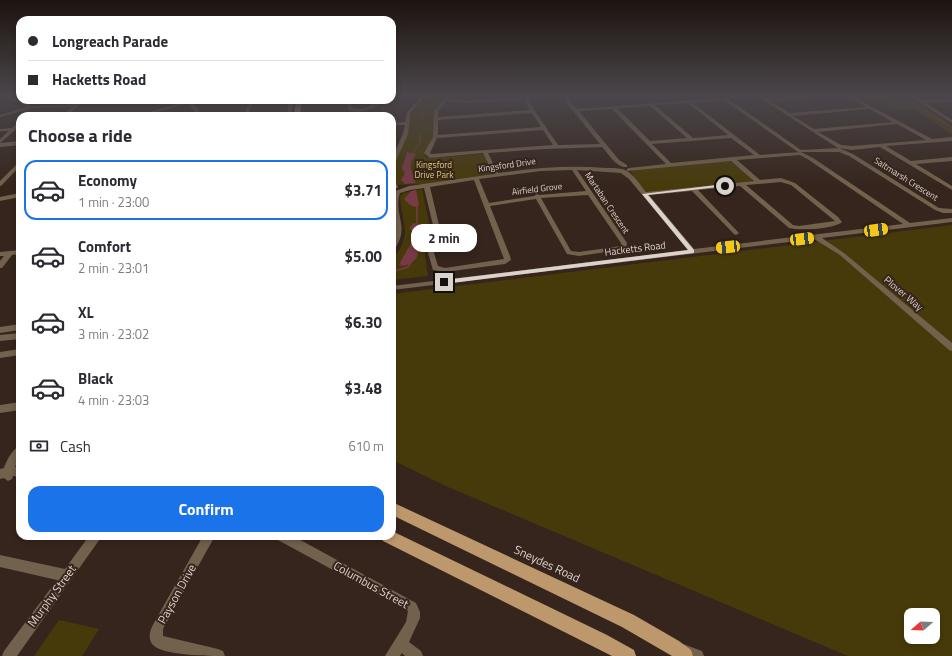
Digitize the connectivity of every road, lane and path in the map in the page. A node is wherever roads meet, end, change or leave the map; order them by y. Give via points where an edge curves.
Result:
1 (408, 126) edge
2 (436, 126) edge
3 (587, 126) edge
4 (632, 126) edge
5 (676, 126) edge
6 (720, 126) edge
7 (763, 126) edge
8 (804, 126) edge
9 (870, 126) edge
10 (903, 126) edge
11 (545, 128) joint
12 (14, 129) joint
13 (0, 130) edge
14 (812, 131) junction
15 (733, 136) junction
16 (435, 137) junction
17 (952, 139) edge
18 (692, 140) junction
19 (930, 140) junction
20 (396, 143) edge
21 (0, 144) edge
22 (16, 144) edge
23 (401, 144) junction
24 (649, 144) junction
25 (604, 145) junction
26 (880, 145) junction
27 (557, 146) junction
28 (840, 148) junction
29 (485, 152) junction
30 (801, 153) junction
31 (396, 155) edge
32 (758, 156) junction
33 (732, 159) junction
34 (952, 159) edge
35 (911, 163) junction
36 (670, 165) junction
37 (16, 166) edge
38 (574, 168) junction
39 (623, 168) junction
40 (496, 175) junction
41 (476, 178) junction
42 (758, 182) junction
43 (952, 182) edge
44 (944, 183) junction
45 (0, 184) edge
46 (741, 184) junction
47 (427, 186) junction
48 (952, 188) edge
49 (693, 189) junction
50 (396, 191) edge
51 (589, 193) junction
52 (644, 194) junction
53 (16, 196) edge
54 (538, 196) junction
55 (1, 200) edge
56 (487, 205) junction
57 (952, 211) edge
58 (952, 220) edge
59 (396, 226) edge
60 (906, 226) junction
61 (736, 233) dead end
62 (830, 236) junction
63 (816, 237) junction
64 (396, 242) edge
65 (692, 251) junction
66 (16, 252) edge
67 (10, 253) junction
68 (0, 254) edge
69 (842, 254) junction
70 (0, 266) edge
71 (396, 288) edge
72 (16, 328) edge
73 (0, 330) edge
74 (16, 336) edge
75 (0, 338) edge
76 (952, 348) edge
77 (16, 353) edge
78 (0, 355) edge
79 (16, 407) edge
80 (0, 409) edge
81 (16, 460) edge
82 (10, 474) edge
83 (396, 510) edge
84 (93, 540) edge
85 (207, 540) edge
86 (289, 540) edge
87 (396, 540) edge
88 (0, 561) edge
89 (67, 576) junction
90 (400, 644) junction
91 (679, 652) edge
92 (9, 656) edge
93 (218, 656) edge
94 (392, 656) edge
95 (416, 656) edge
96 (628, 656) edge
97 (697, 656) edge

1 - 23 street
2 - 16 street
3 - 25 street
4 - 24 street
5 - 18 street
6 - 15 street
7 - 30 street
8 - 14 street
9 - 14 street
10 - 19 street
11 - 16 street
11 - 27 street
12 - 13 street
12 - 21 street
14 - 28 street
15 - 18 street
15 - 32 street
16 - 29 street via 428,155
17 - 19 street
18 - 24 street
19 - 26 street
20 - 23 street
21 - 22 street
23 - 31 street
24 - 36 street
25 - 27 street
25 - 39 street
26 - 28 street
26 - 35 street
27 - 29 street
28 - 30 street
28 - 57 street, Saltmarsh Crescent via 936,208
29 - 40 street
30 - 32 street, Kingsford Drive
30 - 60 street
32 - 33 street, Kingsford Drive
33 - 36 street, Kingsford Drive
33 - 42 street
34 - 35 street
35 - 44 street
36 - 39 street, Kingsford Drive
37 - 45 street
38 - 39 street, Kingsford Drive
38 - 40 street, Kingsford Drive
38 - 51 street, Martaban Crescent
39 - 52 street
40 - 41 street, Kingsford Drive
41 - 47 street, Kingsford Drive
41 - 56 street
42 - 46 street
42 - 46 street via 786,180 839,221 791,227
43 - 44 street
44 - 48 street
46 - 49 street
47 - 50 street, Kingsford Drive
47 - 56 street via 436,225 431,257 434,267 438,270 500,264 507,261
49 - 52 street
49 - 61 street
51 - 54 street, Airfield Grove
51 - 54 street, Martaban Crescent via 624,243 623,248 569,253
52 - 65 street
53 - 55 street
54 - 56 street, Airfield Grove
58 - 60 street, Hacketts Road
59 - 64 street via 399,236
60 - 62 street, Hacketts Road
62 - 63 street, Hacketts Road
62 - 69 street, Plover Way via 830,241
63 - 65 street, Hacketts Road
63 - 69 street, Plover Way
65 - 71 street, Hacketts Road
66 - 67 street
67 - 68 street
67 - 70 street
69 - 76 street, Plover Way
72 - 73 street
74 - 75 street
77 - 78 street
79 - 80 street
81 - 82 street
83 - 91 main road, Sneydes Road via 628,621
84 - 89 street, Murphy Street
85 - 93 street, Payson Drive via 159,625 156,635 161,643
86 - 90 street, Columbus Street via 412,606 415,611 414,619
87 - 96 main road
88 - 89 street
89 - 92 street, Murphy Street
90 - 94 street, Columbus Street
90 - 95 street
91 - 97 street

